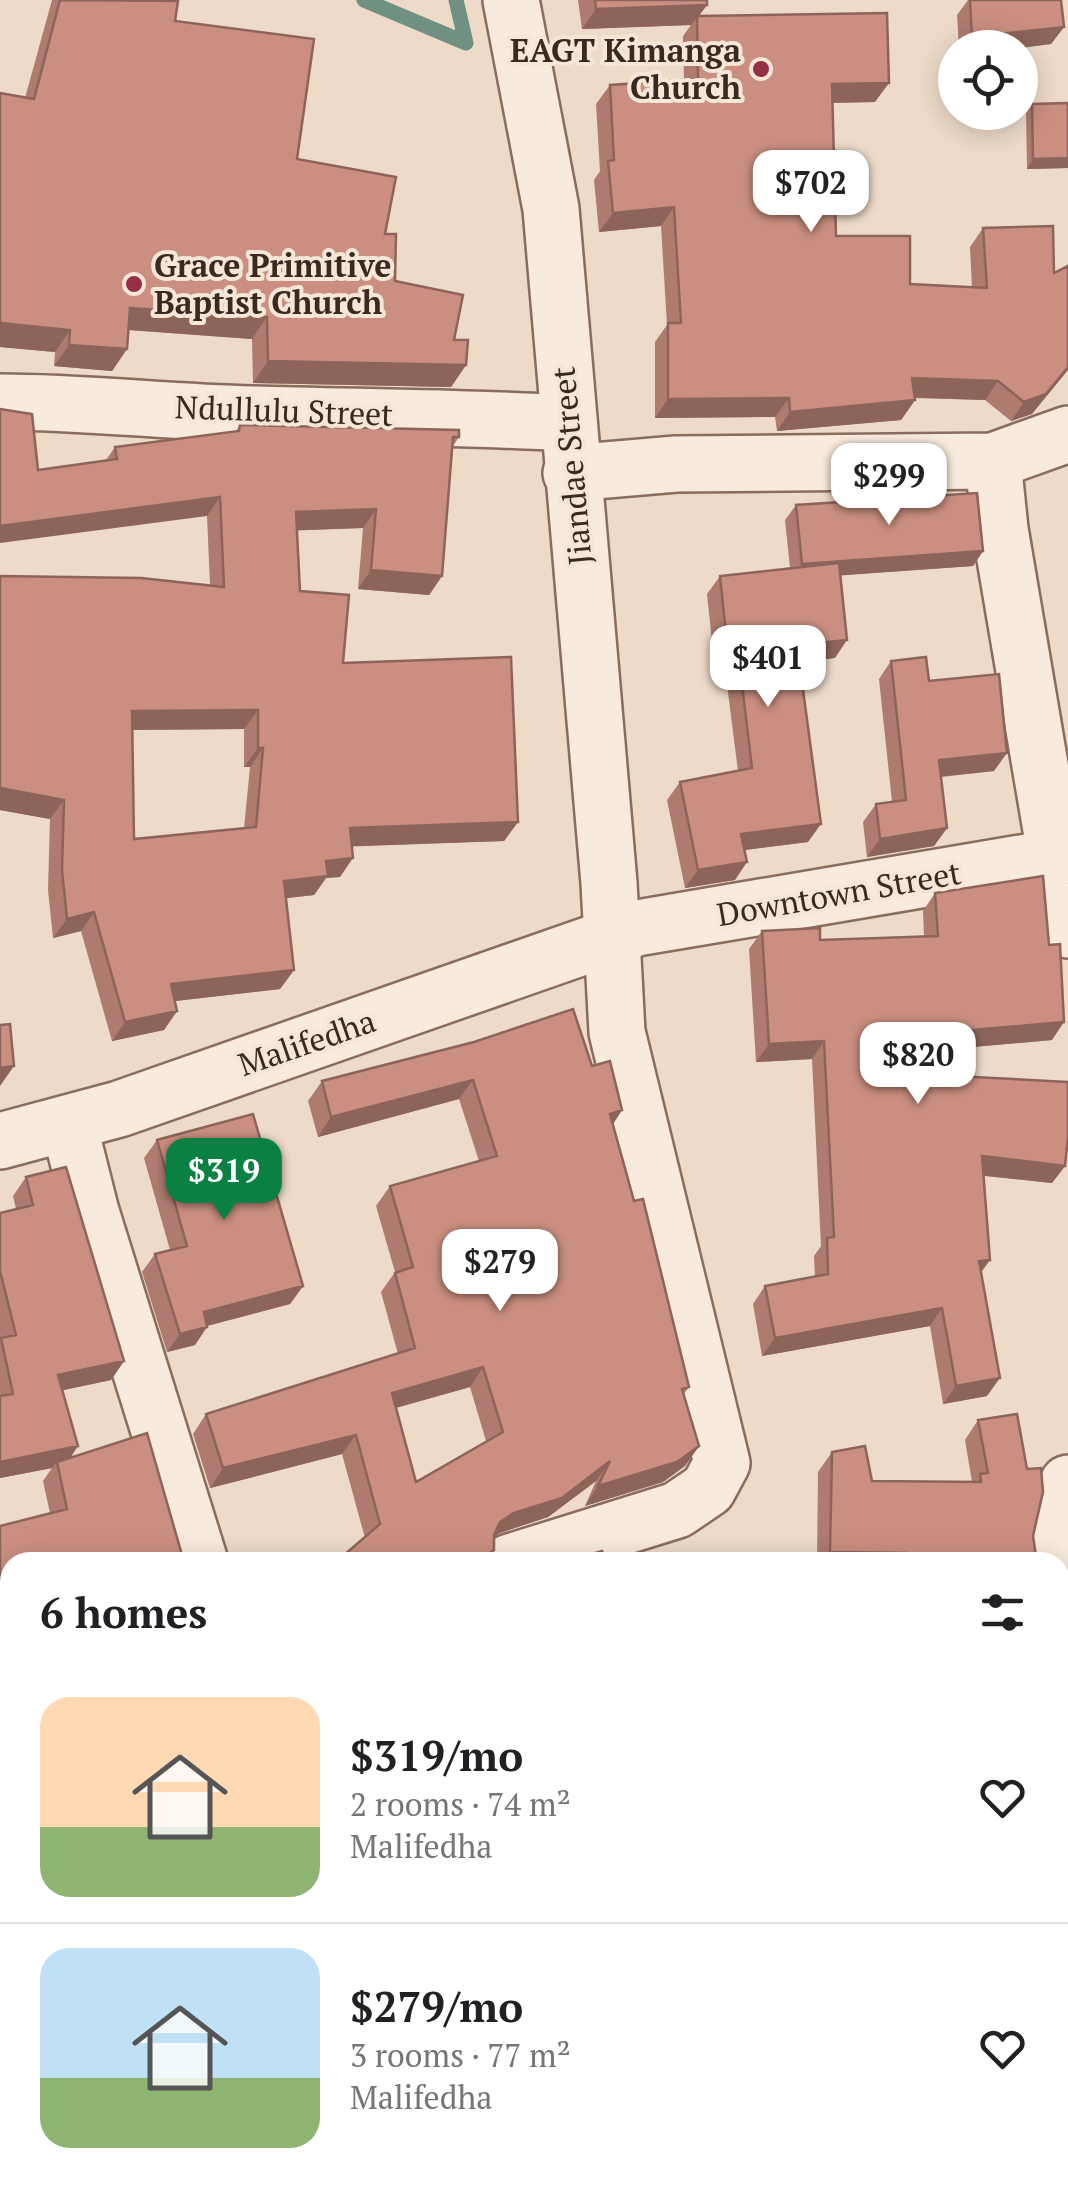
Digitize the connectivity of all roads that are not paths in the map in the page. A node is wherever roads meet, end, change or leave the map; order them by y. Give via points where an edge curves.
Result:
1 (511, 0) edge
2 (0, 402) edge
3 (1068, 434) edge
4 (569, 448) junction
5 (993, 461) junction
6 (1061, 856) edge
7 (1068, 930) edge
8 (611, 936) junction
9 (69, 1125) junction
10 (0, 1141) edge
11 (1068, 1483) edge
12 (197, 1552) edge
13 (542, 1552) edge
14 (1052, 1552) edge

1 - 4 street, Jiandae Street via 551,209
2 - 4 street, Ndullulu Street via 406,414
3 - 5 street, Ndullulu Street
4 - 5 street, Ndullulu Street via 676,464
4 - 8 street, Jiandae Street
5 - 6 street
6 - 7 street
6 - 8 street, Downtown Street
8 - 9 street, Malifedha
8 - 13 street, Jiandae Street via 617,1032 722,1463 708,1488 677,1510
9 - 10 street, Malifedha
9 - 12 street
11 - 14 street

